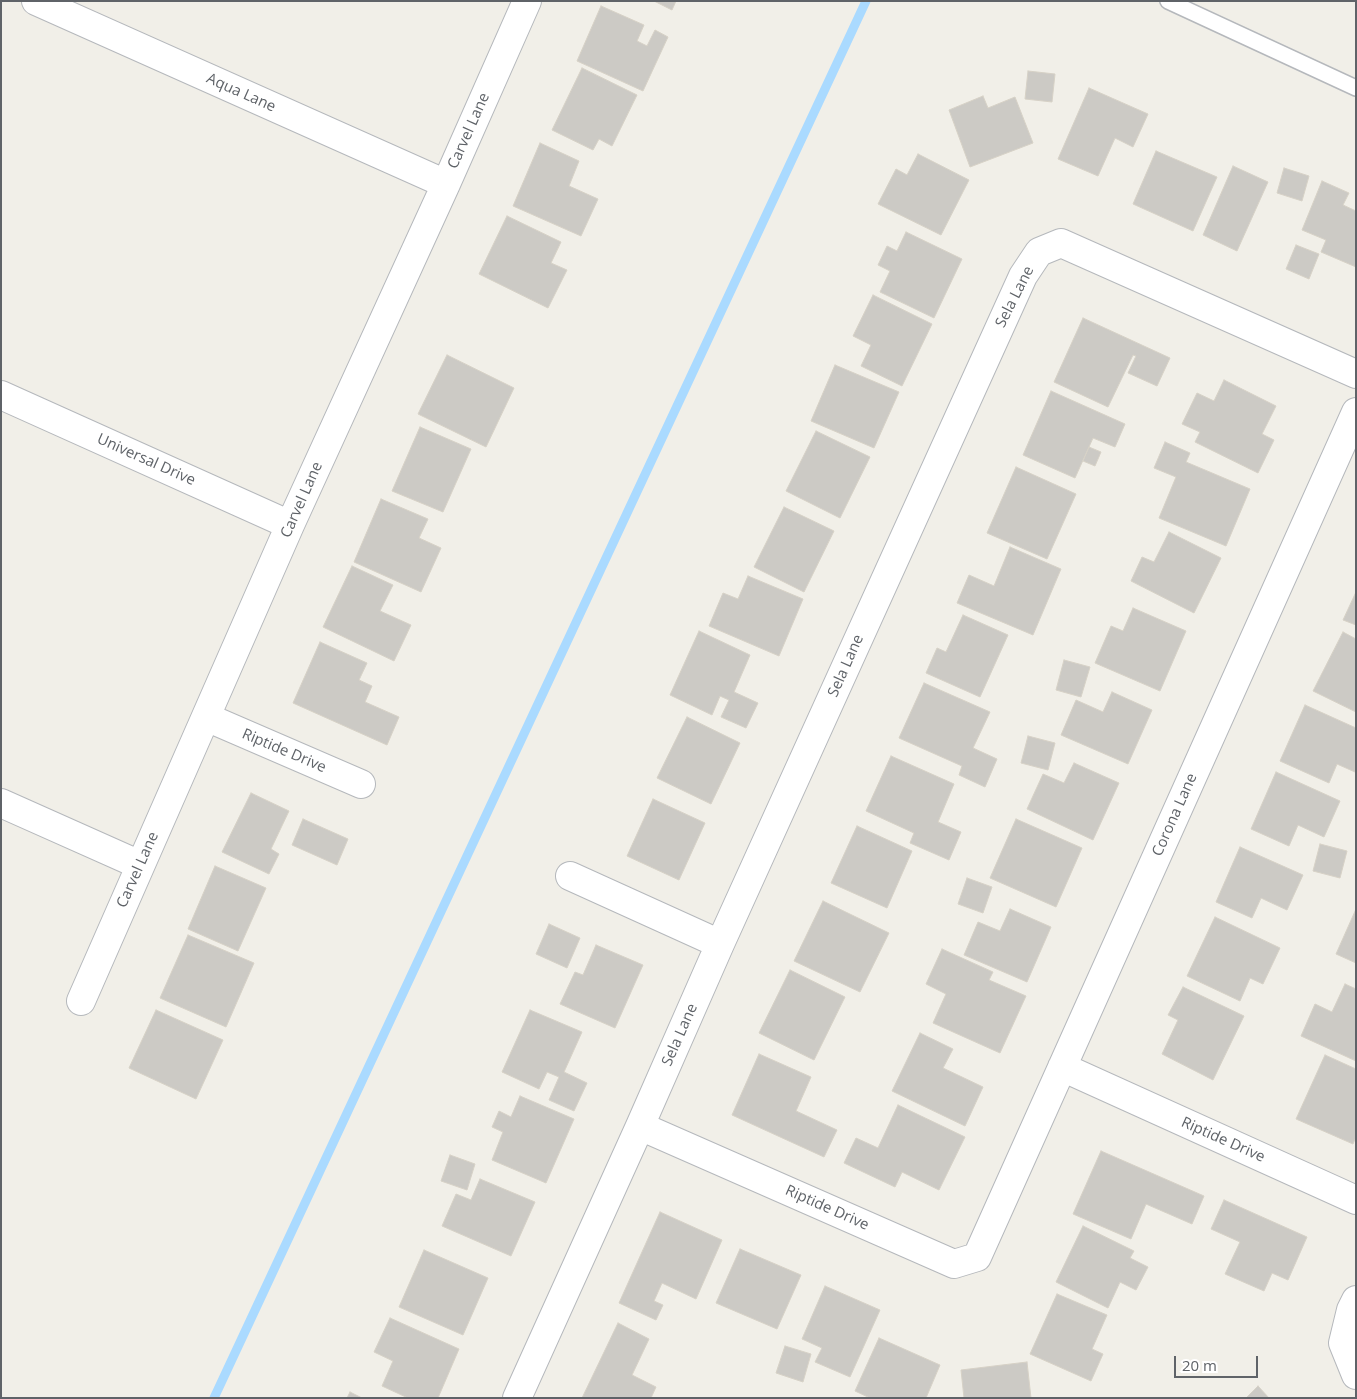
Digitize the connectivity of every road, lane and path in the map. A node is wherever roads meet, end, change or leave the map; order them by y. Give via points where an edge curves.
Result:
1 (36, 1) edge
2 (527, 1) edge
3 (1168, 1) edge
4 (1356, 88) edge
5 (446, 184) junction
6 (1356, 374) edge
7 (1, 395) edge
8 (1356, 412) edge
9 (290, 525) junction
10 (206, 717) junction
11 (361, 784) dead end
12 (1, 802) edge
13 (140, 865) junction
14 (570, 876) dead end
15 (720, 944) junction
16 (81, 1001) dead end
17 (1062, 1067) junction
18 (640, 1126) junction
19 (1356, 1200) edge
20 (994, 1218) joint
21 (1356, 1300) edge
22 (1356, 1376) edge
23 (517, 1398) edge

1 - 5 street, Aqua Lane
2 - 5 street, Carvel Lane
3 - 4 lane
5 - 9 street, Carvel Lane
6 - 15 street, Sela Lane via 1061,243 1039,252 1023,276
7 - 9 street, Universal Drive
8 - 17 street, Corona Lane
9 - 10 street, Carvel Lane
10 - 11 street, Riptide Drive
10 - 13 street, Carvel Lane
12 - 13 street
13 - 16 street, Carvel Lane
14 - 15 street
15 - 18 street, Sela Lane
17 - 19 street, Riptide Drive
17 - 20 street, Corona Lane
18 - 20 street, Riptide Drive via 954,1264 977,1257
18 - 23 street, Sela Lane
21 - 22 street via 1343,1343

